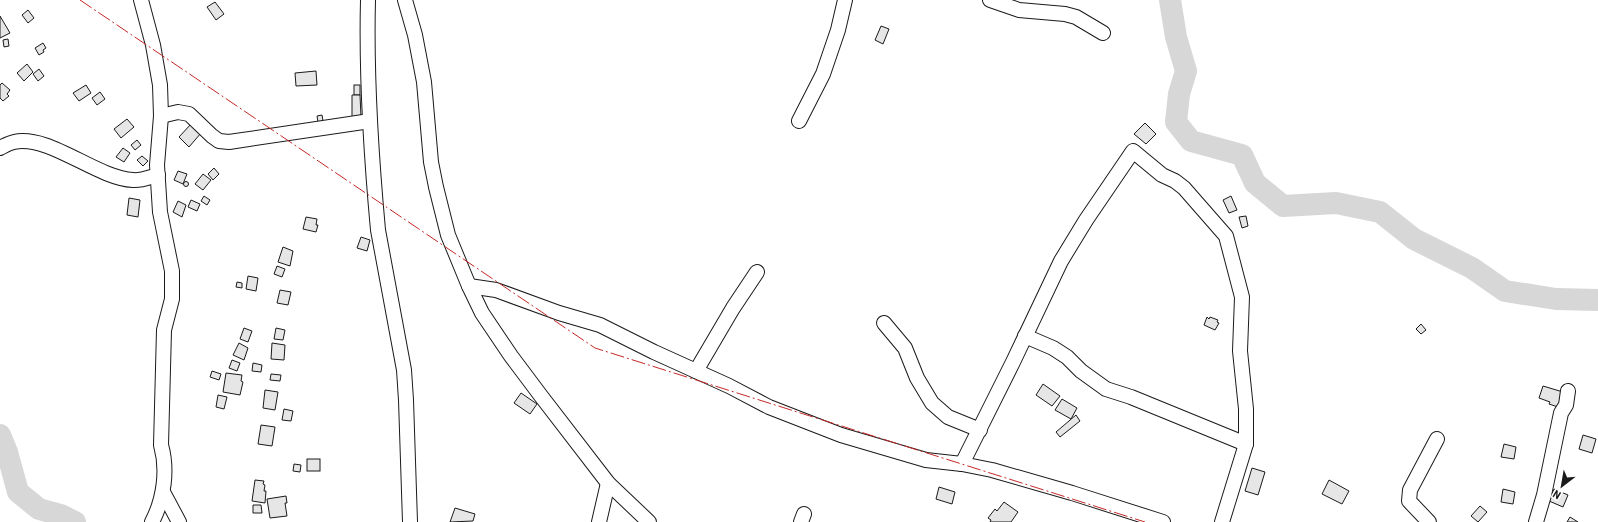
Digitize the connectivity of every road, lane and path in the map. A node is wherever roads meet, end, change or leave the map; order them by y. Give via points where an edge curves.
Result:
1 (141, 0) edge
2 (368, 0) edge
3 (405, 0) edge
4 (845, 0) edge
5 (990, 0) edge
6 (1103, 33) dead end
7 (161, 116) junction
8 (370, 121) junction
9 (799, 121) dead end
10 (0, 148) edge
11 (158, 175) junction
12 (757, 272) dead end
13 (469, 286) junction
14 (884, 323) dead end
15 (1025, 336) junction
16 (696, 371) junction
17 (1568, 391) dead end
18 (980, 430) junction
19 (1437, 439) dead end
20 (1246, 444) junction
21 (962, 464) junction
22 (608, 483) junction
23 (163, 492) junction
24 (152, 522) edge
25 (178, 522) edge
26 (410, 522) edge
27 (599, 522) edge
28 (649, 522) edge
29 (1163, 522) edge
30 (1222, 522) edge
31 (1429, 522) edge
32 (1536, 522) edge

1 - 7 street via 153,45
2 - 8 street
3 - 13 street via 424,82 436,187 448,235
4 - 9 street via 823,74
5 - 6 street via 1019,10 1076,17
7 - 8 street via 178,112 189,114 219,141 229,142
7 - 11 street
8 - 26 street via 378,230 404,370
10 - 11 street via 14,142 39,143 108,174 134,180
11 - 23 street via 160,212 172,271 172,299 164,330 161,445 164,455
12 - 16 street
13 - 16 street via 496,290 600,325
13 - 22 street via 482,313 511,356
14 - 18 street via 905,348 917,378 932,403 948,417
15 - 18 street
15 - 20 street via 1067,357 1106,390 1131,397
15 - 20 street via 1061,261 1133,151 1162,175 1184,188 1226,236 1242,297 1240,351 1246,409
16 - 21 street via 769,407 841,435 926,460
17 - 32 street
18 - 21 street
19 - 31 street via 1410,490 1409,501
20 - 30 street
21 - 29 street via 1065,491
22 - 27 street
22 - 28 street
23 - 24 street
23 - 25 street

